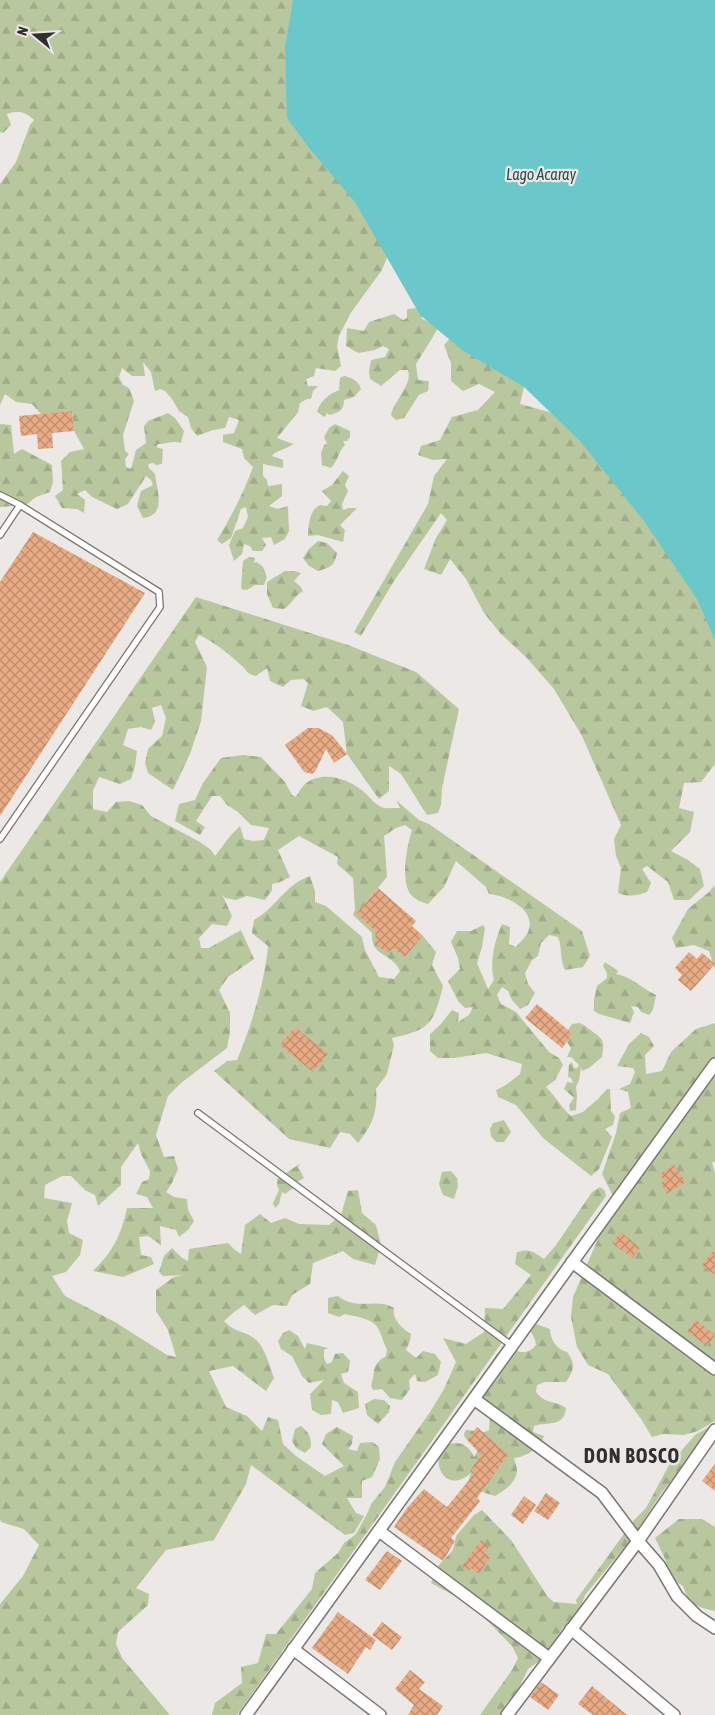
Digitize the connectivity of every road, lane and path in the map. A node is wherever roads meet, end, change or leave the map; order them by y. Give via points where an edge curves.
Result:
1 (0, 495) edge
2 (20, 505) junction
3 (0, 535) edge
4 (0, 839) edge
5 (715, 1064) edge
6 (198, 1113) dead end
7 (572, 1262) junction
8 (512, 1345) junction
9 (715, 1370) edge
10 (474, 1399) junction
11 (715, 1430) edge
12 (379, 1531) junction
13 (638, 1541) junction
14 (715, 1628) edge
15 (571, 1629) junction
16 (293, 1649) junction
17 (549, 1658) junction
18 (246, 1715) edge
19 (380, 1715) edge
20 (507, 1715) edge
21 (674, 1715) edge

1 - 2 lane
2 - 3 lane
2 - 4 lane via 159,592 160,608
5 - 7 street
6 - 8 lane
7 - 8 street
7 - 9 street
8 - 10 street
10 - 12 street
10 - 13 street via 602,1493
11 - 13 street
12 - 16 street
12 - 17 street
13 - 14 street via 659,1565 677,1596
13 - 15 street
15 - 17 street
15 - 21 street
16 - 18 street
16 - 19 street
17 - 20 street

